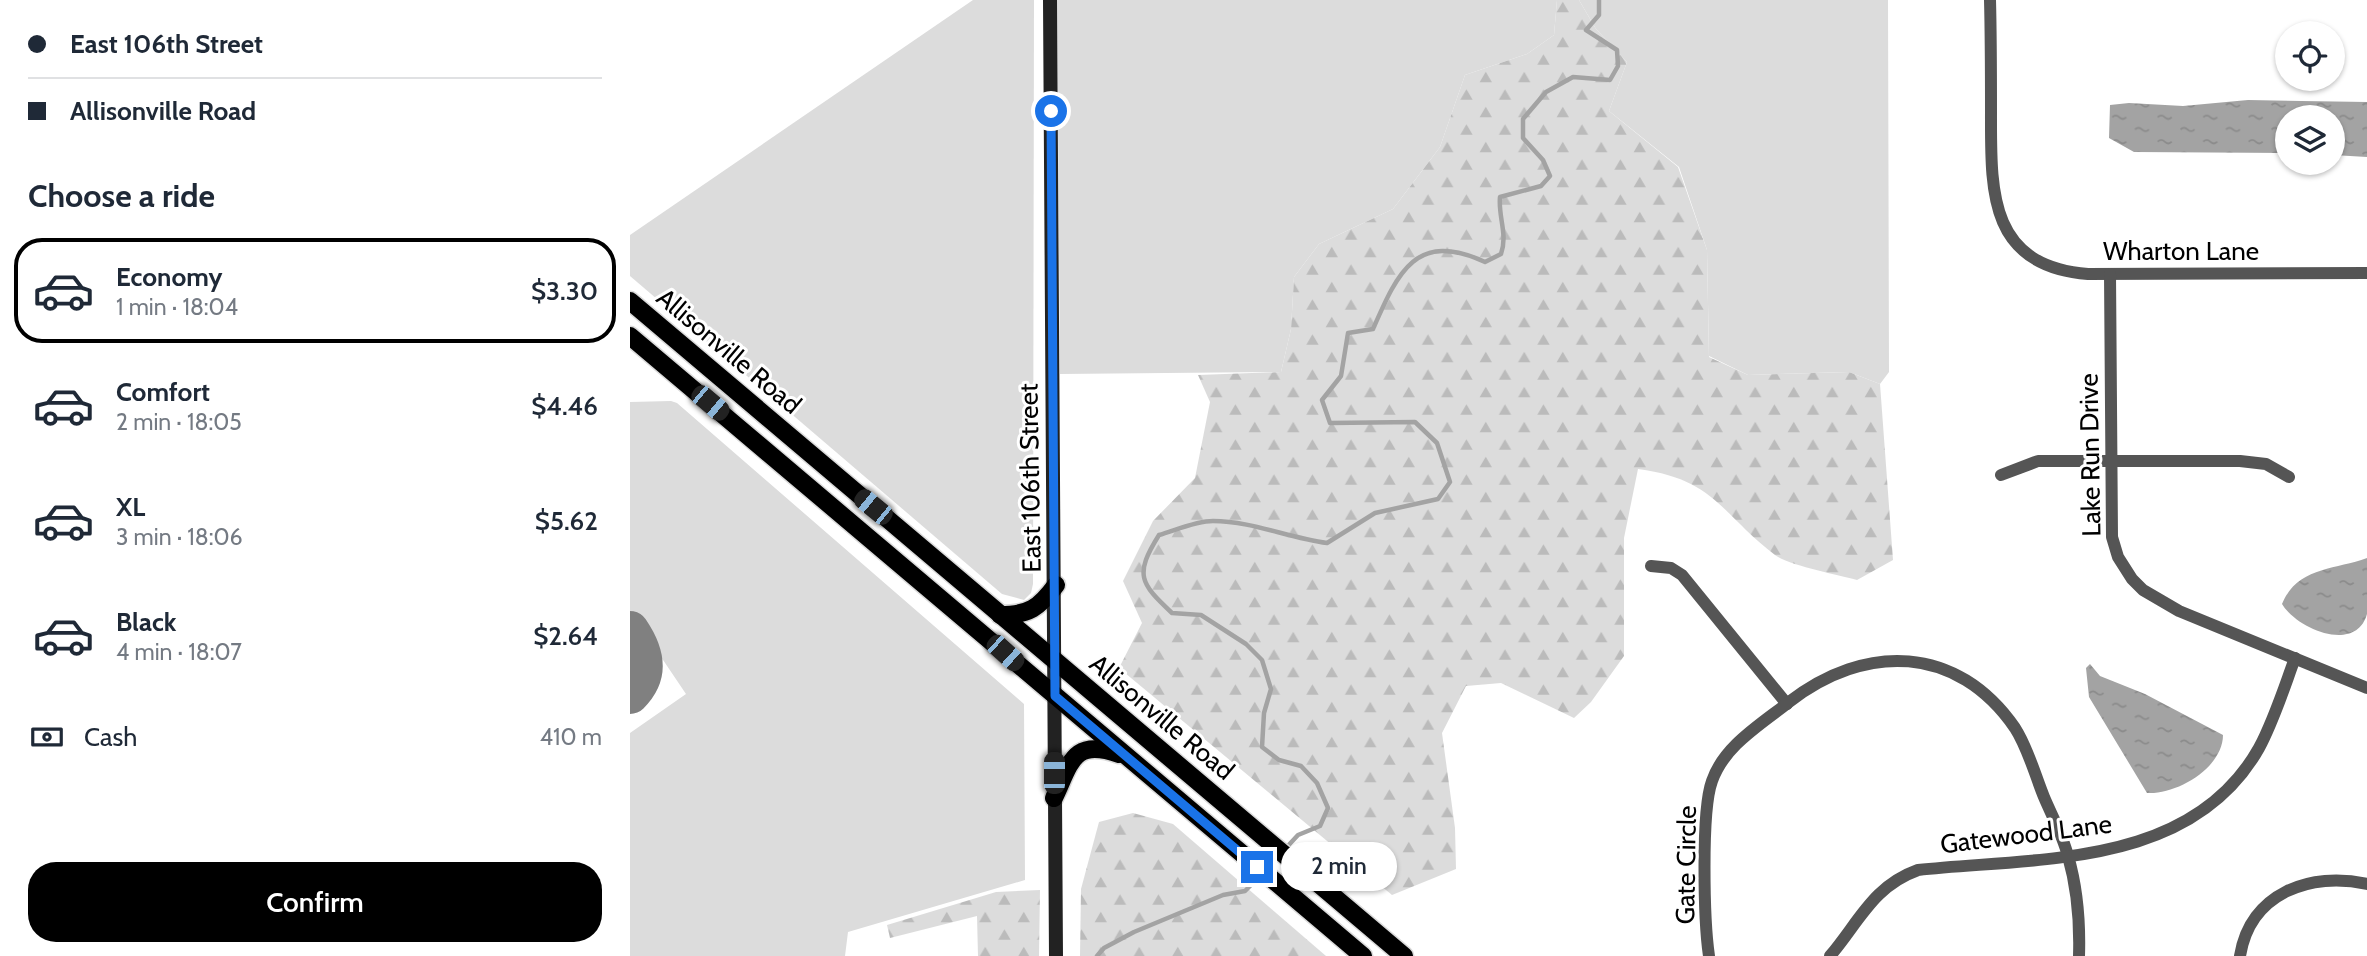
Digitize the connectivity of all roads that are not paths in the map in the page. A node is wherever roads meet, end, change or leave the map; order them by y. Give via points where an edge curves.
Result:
1 (1050, 0) edge
2 (1990, 0) edge
3 (2367, 273) edge
4 (2110, 274) junction
5 (630, 301) edge
6 (630, 336) edge
7 (2110, 461) junction
8 (2001, 475) dead end
9 (2289, 477) dead end
10 (1651, 566) dead end
11 (1056, 585) junction
12 (1000, 615) junction
13 (2295, 659) junction
14 (1056, 662) junction
15 (2367, 688) edge
16 (1055, 696) junction
17 (1787, 704) junction
18 (1128, 757) junction
19 (1054, 798) junction
20 (2069, 856) junction
21 (2367, 884) edge
22 (1056, 956) edge
23 (1363, 956) edge
24 (1404, 956) edge
25 (1709, 956) edge
26 (1830, 956) edge
27 (2079, 956) edge
28 (2240, 956) edge

1 - 11 street, East 106th Street
2 - 4 street, Wharton Lane via 1991,184 1998,211 2009,232 2043,264 2075,273
3 - 4 street, Wharton Lane
4 - 7 street, Lake Run Drive
5 - 12 main road, Allisonville Road
6 - 16 main road, Allisonville Road
7 - 8 street via 2038,461
7 - 9 street via 2253,462
7 - 13 street, Lake Run Drive via 2112,537 2132,579 2179,611
10 - 17 street via 1671,568 1682,575
11 - 12 main road via 1029,613
11 - 14 street, East 106th Street
12 - 14 main road, Allisonville Road
13 - 15 street, Lake Run Drive
13 - 20 street, Gatewood Lane via 2259,747 2218,798 2151,838
14 - 16 street, East 106th Street
14 - 24 main road, Allisonville Road
16 - 18 main road, Allisonville Road
16 - 19 street, East 106th Street
17 - 20 street, Gate Circle via 1826,677 1855,665 1882,661 1913,662 1973,685 1997,705 2017,731
17 - 25 street, Gate Circle via 1734,745 1711,783 1706,820
18 - 19 main road via 1086,748 1072,760
18 - 23 main road, Allisonville Road
19 - 22 street, East 106th Street
20 - 26 street, Gatewood Lane via 1905,874 1873,897
20 - 27 street, Gate Circle
21 - 28 street via 2323,879 2297,885 2275,898 2256,918

